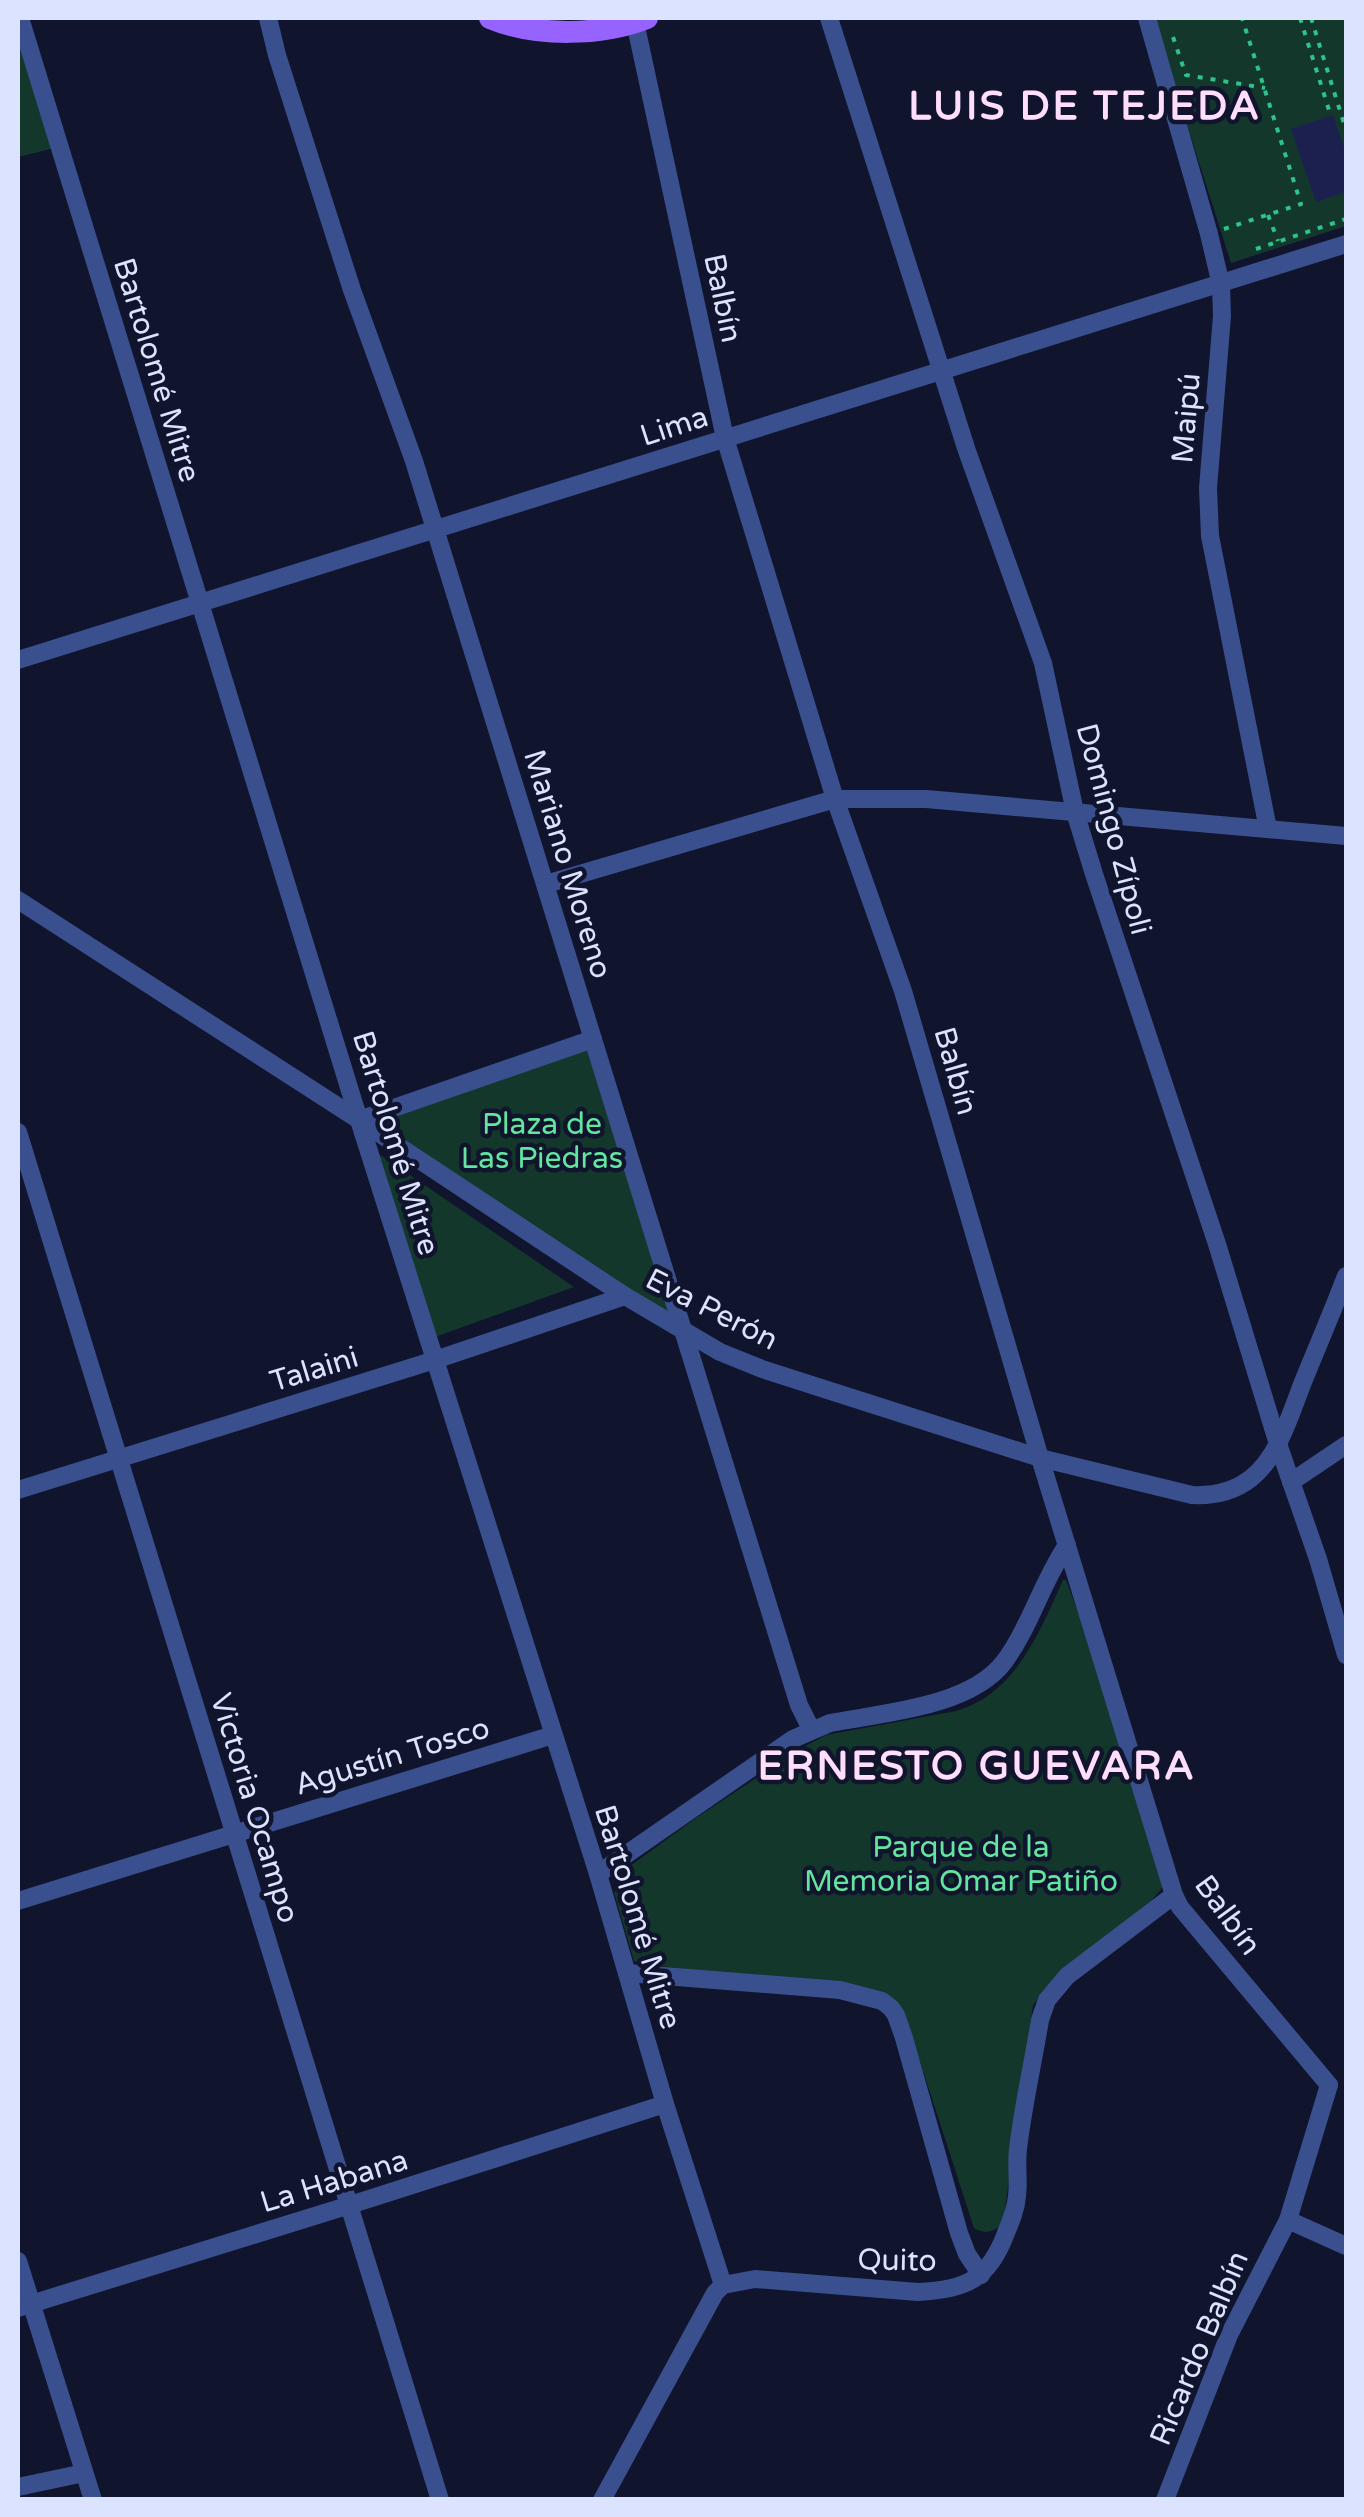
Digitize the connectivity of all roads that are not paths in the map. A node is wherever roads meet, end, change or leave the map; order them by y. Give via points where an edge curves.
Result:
1 (20, 18) edge
2 (268, 18) edge
3 (490, 18) edge
4 (829, 18) edge
5 (1147, 18) edge
6 (641, 20) edge
7 (1346, 244) edge
8 (1221, 285) junction
9 (942, 372) junction
10 (725, 438) junction
11 (436, 530) junction
12 (200, 603) junction
13 (18, 660) edge
14 (835, 799) junction
15 (1075, 812) junction
16 (1268, 828) junction
17 (1346, 836) edge
18 (546, 884) junction
19 (18, 900) edge
20 (593, 1039) junction
21 (360, 1120) junction
22 (18, 1132) edge
23 (1346, 1276) edge
24 (625, 1296) junction
25 (686, 1334) junction
26 (435, 1360) junction
27 (1278, 1444) junction
28 (1346, 1445) edge
29 (119, 1458) junction
30 (1040, 1458) junction
31 (1291, 1482) junction
32 (18, 1490) edge
33 (1067, 1545) junction
34 (1346, 1655) edge
35 (811, 1729) junction
36 (553, 1734) junction
37 (234, 1834) junction
38 (598, 1874) junction
39 (1174, 1895) junction
40 (18, 1901) edge
41 (627, 1973) junction
42 (1338, 2082) edge
43 (666, 2104) junction
44 (350, 2205) junction
45 (1288, 2220) junction
46 (1346, 2246) edge
47 (18, 2262) edge
48 (980, 2274) junction
49 (723, 2285) junction
50 (24, 2306) edge
51 (84, 2473) junction
52 (18, 2487) edge
53 (93, 2500) edge
54 (440, 2500) edge
55 (602, 2500) edge
56 (1165, 2500) edge

1 - 12 street, Bartolomé Mitre
2 - 11 street, Mariano Moreno
3 - 6 main road via 541,31
4 - 9 street, Domingo Zípoli
5 - 8 street, Maipú
6 - 10 street, Balbín
7 - 8 street, Lima
8 - 9 street, Lima
8 - 16 street, Maipú via 1210,536
9 - 10 street, Lima
9 - 15 street, Domingo Zípoli via 1043,664
10 - 11 street, Lima
10 - 14 street, Balbín
11 - 12 street, Lima
11 - 18 street, Mariano Moreno
12 - 13 street, Lima
12 - 21 street, Bartolomé Mitre
14 - 15 street
14 - 18 street
14 - 30 street, Balbín via 904,991
15 - 16 street
15 - 27 street, Domingo Zípoli
16 - 17 street
18 - 20 street, Mariano Moreno
19 - 21 street, Eva Perón
20 - 21 street
20 - 25 street, Mariano Moreno
21 - 24 street, Eva Perón
21 - 26 street, Bartolomé Mitre
22 - 29 street, Victoria Ocampo
23 - 27 street, Eva Perón
24 - 25 street, Eva Perón
24 - 26 street, Talaini
25 - 30 street, Eva Perón via 762,1369
25 - 35 street, Mariano Moreno
26 - 29 street, Talaini
26 - 36 street, Bartolomé Mitre
27 - 30 street, Eva Perón via 1249,1480 1210,1496
27 - 31 street, Domingo Zípoli
28 - 31 street
29 - 32 street, Talaini
29 - 37 street, Victoria Ocampo
30 - 33 street, Balbín
31 - 34 street, Domingo Zípoli
33 - 35 street via 1015,1644 986,1680 947,1699
33 - 39 street, Balbín
35 - 38 street
36 - 37 street, Agustín Tosco
36 - 38 street, Bartolomé Mitre
37 - 40 street, Agustín Tosco
37 - 44 street, Victoria Ocampo
38 - 41 street, Bartolomé Mitre
39 - 42 street, Balbín
39 - 48 street, Quito via 1067,1976 1047,2000 1017,2153 1015,2209 998,2256
41 - 43 street, Bartolomé Mitre
41 - 48 street via 840,1990 891,2008 959,2232
42 - 45 street, Ricardo Balbín
43 - 44 street, La Habana
43 - 49 street, Bartolomé Mitre
44 - 50 street, La Habana
44 - 54 street, Victoria Ocampo
45 - 46 street
45 - 56 street, Ricardo Balbín via 1229,2335
47 - 50 street
48 - 49 street, Quito via 961,2286 928,2292 755,2279
49 - 55 street
50 - 51 street
51 - 52 street
51 - 53 street

